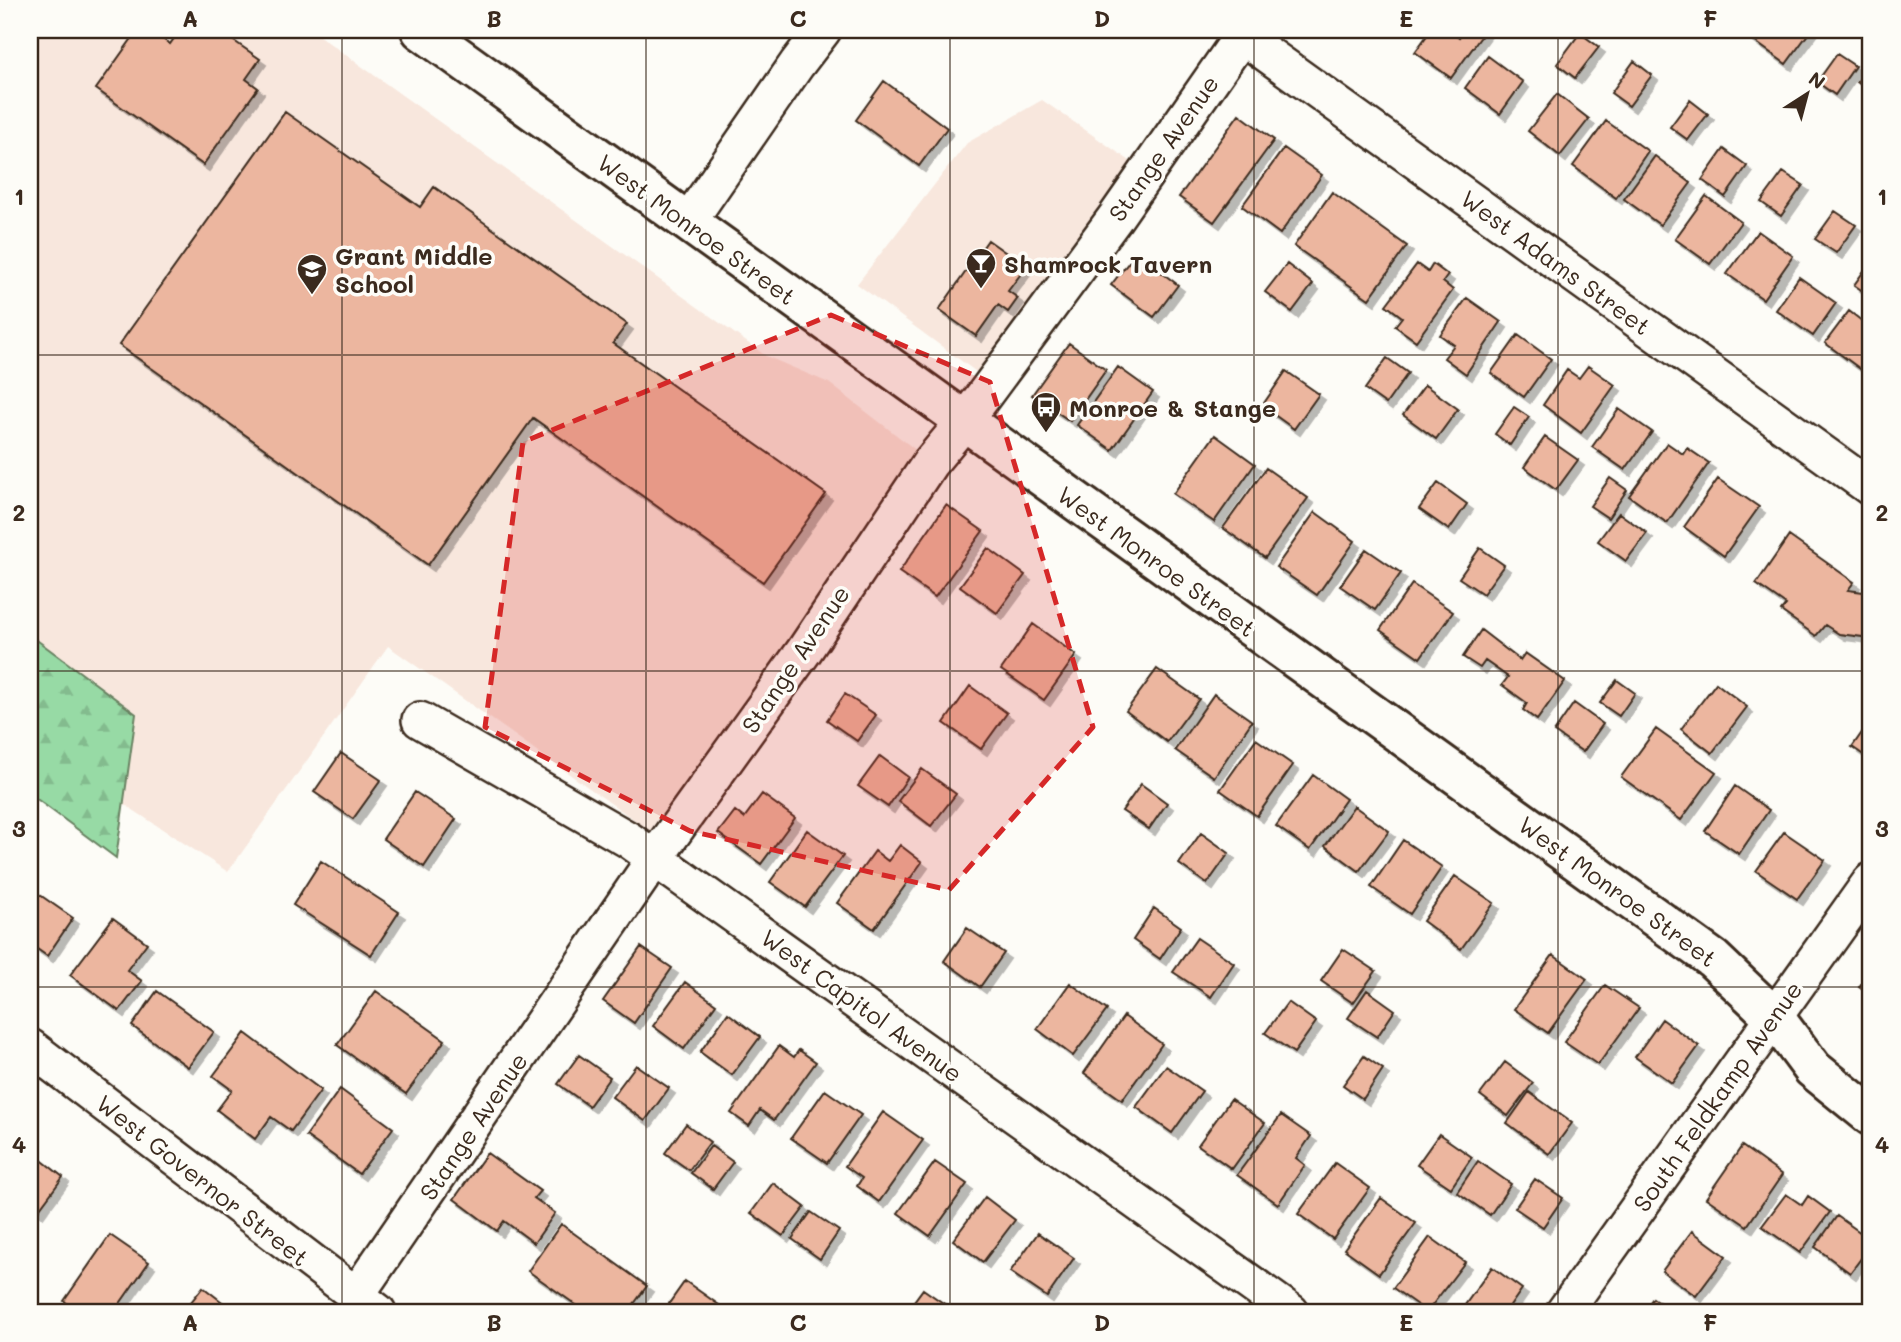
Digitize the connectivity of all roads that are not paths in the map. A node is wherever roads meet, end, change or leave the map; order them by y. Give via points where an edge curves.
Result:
1 (421, 30) edge
2 (823, 30) edge
3 (1244, 33) edge
4 (688, 222) junction
5 (964, 422) junction
6 (1871, 488) edge
7 (420, 720) dead end
8 (655, 858) junction
9 (1871, 881) edge
10 (1774, 1017) junction
11 (30, 1047) edge
12 (1871, 1116) edge
13 (366, 1305) edge
14 (1291, 1312) edge
15 (1564, 1312) edge

1 - 4 street, West Monroe Street
2 - 4 street
3 - 5 street, Stange Avenue
3 - 6 street, West Adams Street
4 - 5 street, West Monroe Street
5 - 8 street, Stange Avenue via 930,463 804,651
5 - 10 street, West Monroe Street via 1713,959
7 - 8 street, West Capitol Avenue
8 - 13 street, Stange Avenue
8 - 14 street, West Capitol Avenue
9 - 10 street, South Feldkamp Avenue
10 - 12 street, West Monroe Street via 1813,1069
10 - 15 street, South Feldkamp Avenue
11 - 13 street, West Governor Street

